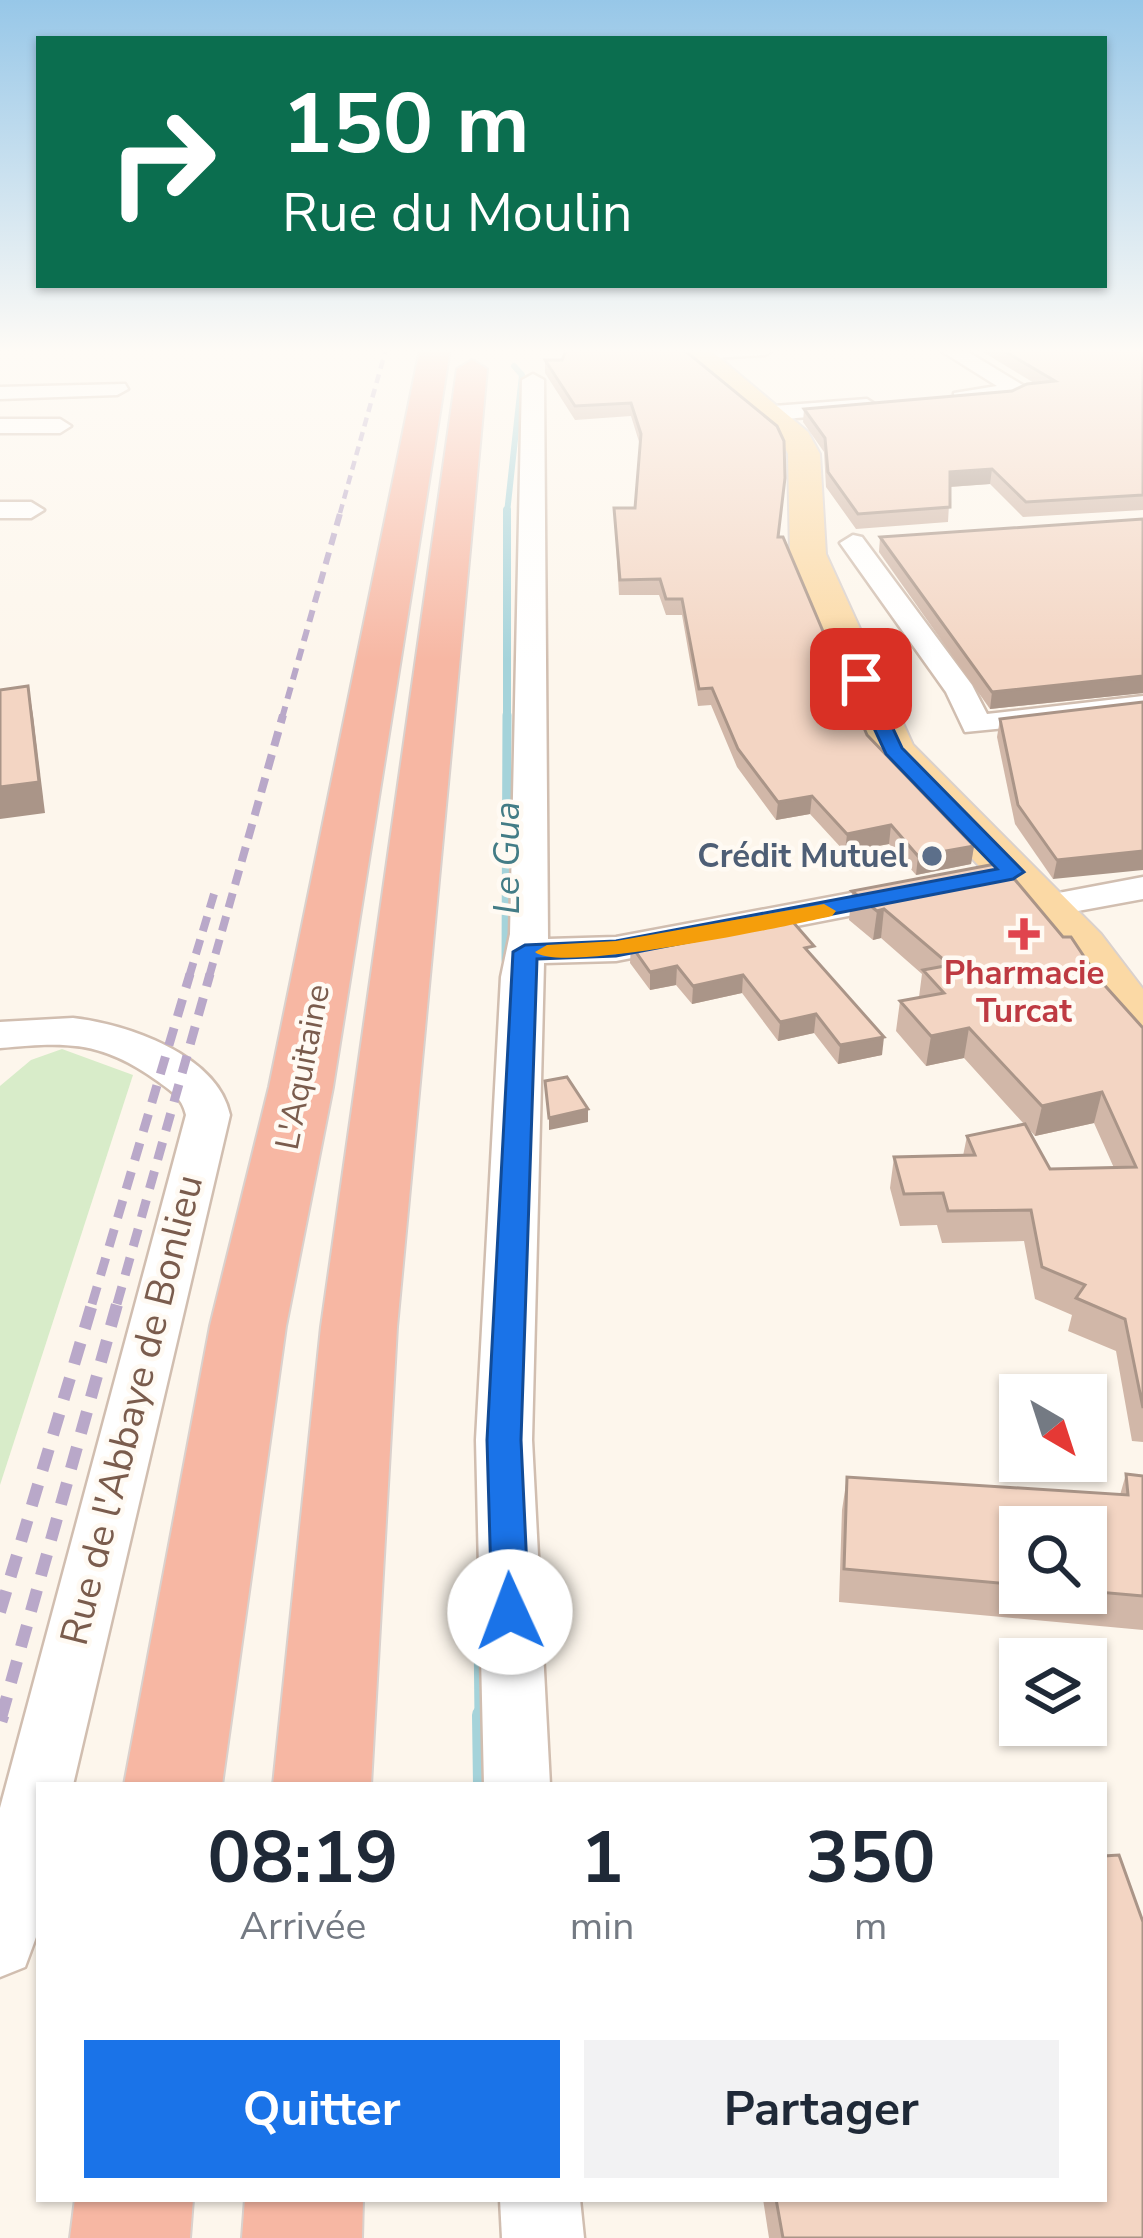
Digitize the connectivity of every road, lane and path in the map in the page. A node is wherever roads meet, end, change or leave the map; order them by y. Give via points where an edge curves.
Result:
1 (435, 453) edge
2 (444, 453) edge
3 (533, 453) edge
4 (805, 453) edge
5 (0, 510) edge
6 (31, 510) dead end
7 (808, 549) junction
8 (1143, 705) edge
9 (1143, 888) edge
10 (1029, 889) junction
11 (525, 952) junction
12 (1143, 1026) edge
13 (0, 1035) edge
14 (40, 1782) edge
15 (173, 1782) edge
16 (322, 1782) edge
17 (517, 1782) edge
18 (36, 1799) edge
19 (0, 1942) edge
20 (134, 2202) edge
21 (304, 2202) edge
22 (540, 2202) edge
23 (130, 2238) edge
24 (302, 2238) edge
25 (543, 2238) edge

1 - 15 highway, L'Aquitaine via 248,1326
2 - 16 highway, L'Aquitaine
3 - 11 street
4 - 7 main road
5 - 6 street
7 - 8 street via 868,542 976,725
7 - 10 main road via 893,750
9 - 10 street
10 - 11 street via 953,884 616,949
10 - 12 main road
11 - 17 street via 504,1440
13 - 14 street, Rue de l'Abbaye de Bonlieu via 70,1031 132,1041 208,1103
18 - 19 street, Rue de l'Abbaye de Bonlieu
20 - 23 highway
21 - 24 highway
22 - 25 street

